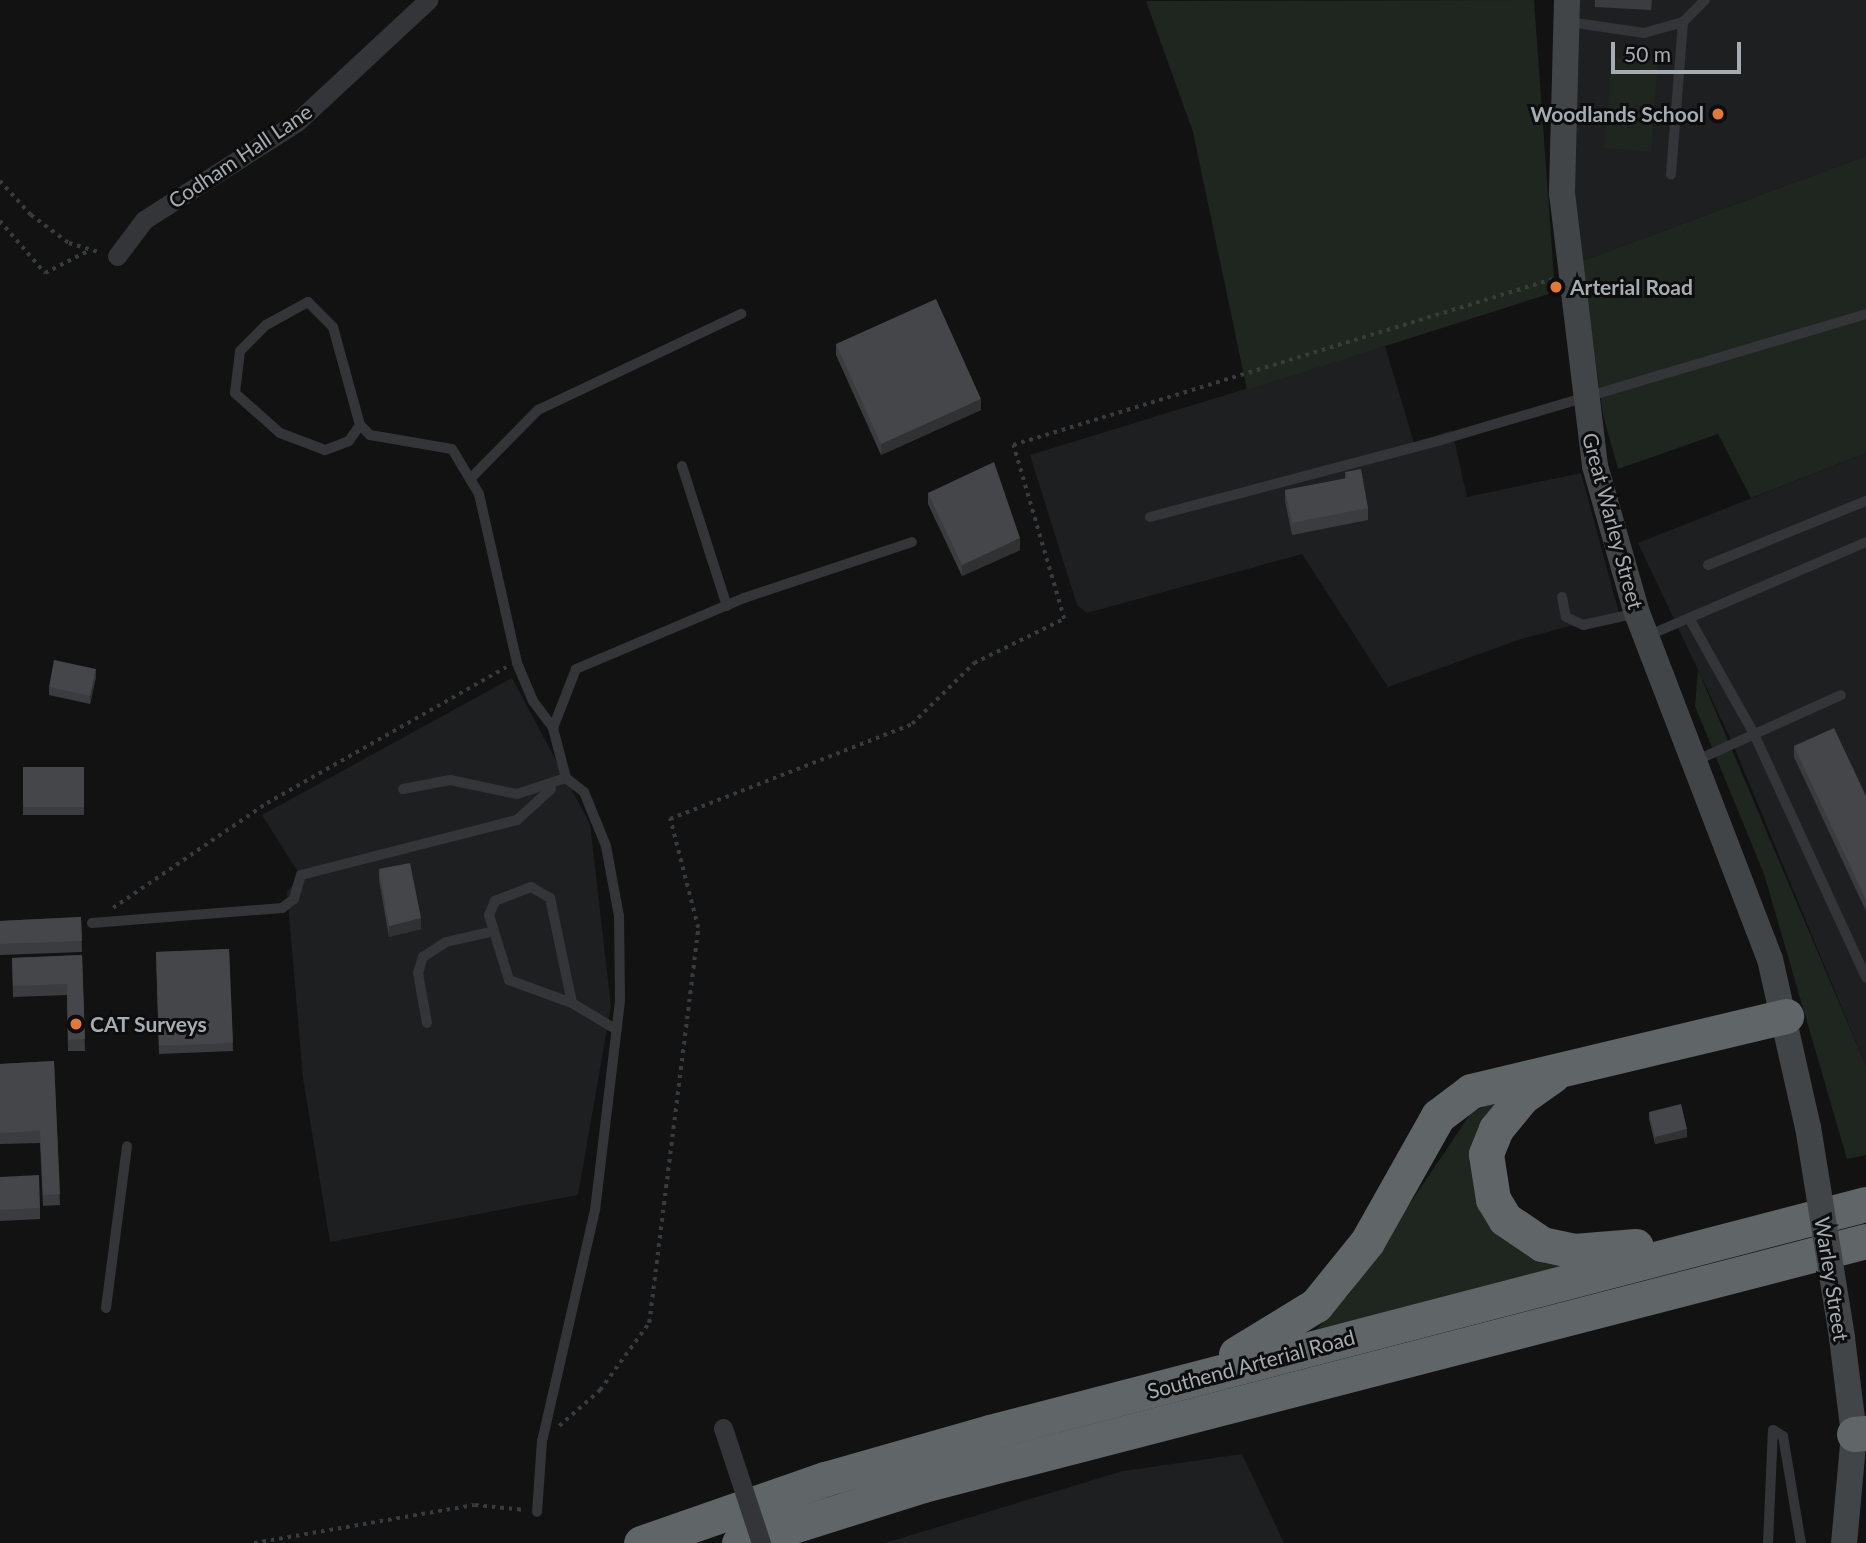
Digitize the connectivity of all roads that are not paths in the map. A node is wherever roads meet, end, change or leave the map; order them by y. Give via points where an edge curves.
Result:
1 (428, 0) edge
2 (1705, 0) edge
3 (1566, 11) edge
4 (1683, 22) junction
5 (1671, 175) dead end
6 (117, 257) road end
7 (741, 314) dead end
8 (1866, 314) edge
9 (1583, 396) junction
10 (360, 425) junction
11 (682, 466) dead end
12 (472, 477) junction
13 (1866, 500) edge
14 (1150, 517) dead end
15 (912, 542) dead end
16 (1866, 542) edge
17 (1707, 565) dead end
18 (1562, 597) dead end
19 (727, 606) junction
20 (1689, 618) junction
21 (1642, 625) junction
22 (1841, 695) dead end
23 (553, 728) junction
24 (1754, 734) junction
25 (1693, 761) junction
26 (566, 778) junction
27 (553, 787) junction
28 (403, 789) dead end
29 (92, 923) road end
30 (494, 931) junction
31 (1866, 976) edge
32 (572, 1003) junction
33 (1786, 1016) junction
34 (427, 1023) dead end
35 (617, 1030) junction
36 (1552, 1076) junction
37 (127, 1146) dead end
38 (1866, 1202) edge
39 (1866, 1241) edge
40 (1866, 1250) edge
41 (1686, 1287) junction
42 (106, 1308) dead end
43 (1115, 1400) junction
44 (723, 1428) dead end
45 (1860, 1434) edge
46 (537, 1512) road end
47 (641, 1543) edge
48 (739, 1543) edge
49 (761, 1543) edge
50 (1768, 1543) edge
51 (1801, 1543) edge
52 (1844, 1543) edge

1 - 6 street, Codham Hall Lane via 298,121 144,220
2 - 4 lane
3 - 4 lane via 1644,33
3 - 9 main road, Great Warley Street via 1562,193
4 - 5 lane
7 - 12 lane via 538,410
8 - 9 lane
9 - 14 lane
9 - 21 main road, Great Warley Street via 1595,466
10 - 10 lane via 333,327 320,309 307,302 290,309 240,351 235,393 281,433 325,450 349,441
10 - 12 lane via 379,438 452,450
11 - 19 lane
12 - 23 lane via 517,663 533,701
13 - 17 lane
15 - 19 lane
16 - 20 lane
18 - 21 lane via 1566,617 1583,625
19 - 23 lane via 576,669
20 - 21 lane
20 - 24 lane
21 - 25 main road, Great Warley Street
22 - 24 lane
23 - 26 lane
24 - 25 lane
24 - 31 lane
25 - 33 main road, Great Warley Street via 1751,904
26 - 27 lane
26 - 35 lane via 584,792 606,846 619,916
27 - 28 lane via 517,794 450,780
27 - 29 lane via 517,820 301,875 294,899 282,908
30 - 32 lane via 509,980
30 - 32 lane via 489,915 495,901 530,887 550,898
30 - 34 lane via 446,942 423,957 418,973
32 - 35 lane
33 - 36 highway
33 - 45 main road, Warley Street, bridge
35 - 46 lane via 596,1210 542,1441
36 - 38 highway via 1513,1106 1486,1154 1493,1199 1506,1219 1542,1244 1607,1250
36 - 43 highway via 1471,1091 1438,1116 1367,1242 1316,1304 1245,1351
37 - 42 lane
38 - 43 highway, Southend Arterial Road
39 - 41 highway, Southend Arterial Road
40 - 41 highway
41 - 48 highway, Southend Arterial Road via 923,1485
43 - 47 highway, Southend Arterial Road via 825,1479
44 - 49 street, bridge
45 - 52 main road, Warley Street
50 - 51 lane via 1773,1430 1783,1436

